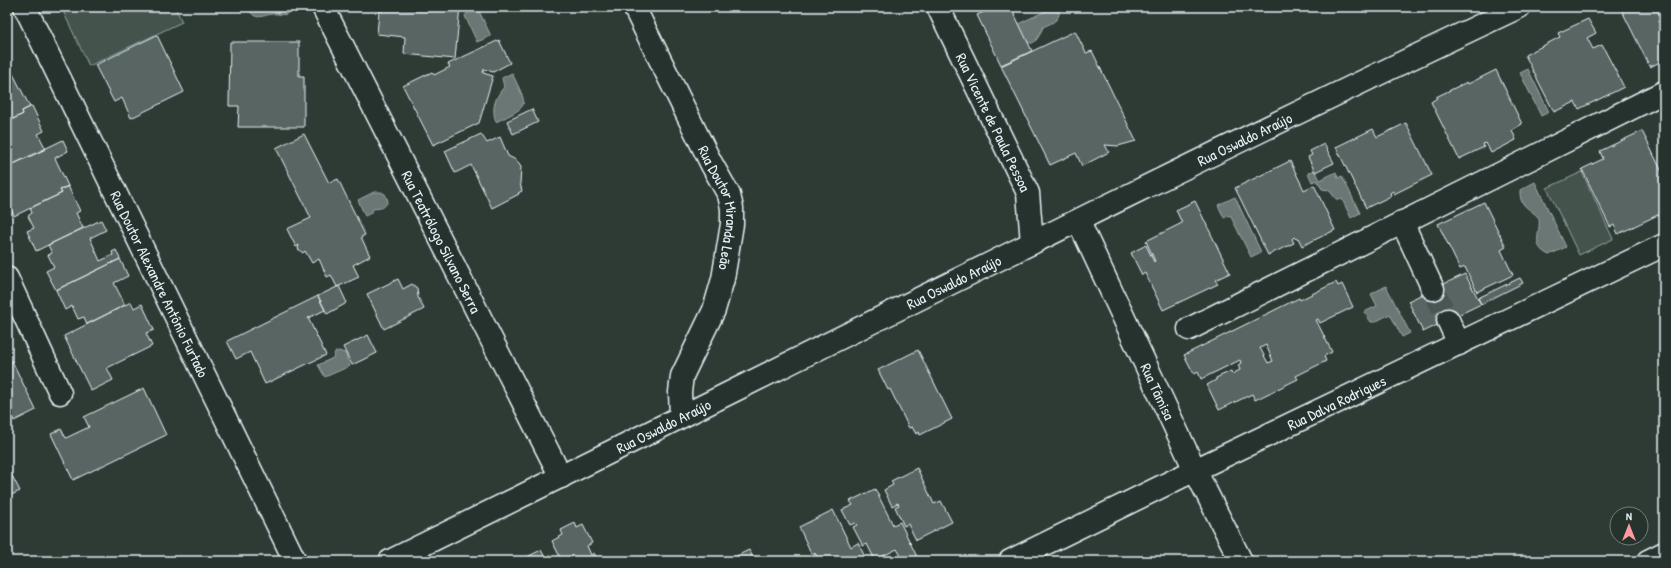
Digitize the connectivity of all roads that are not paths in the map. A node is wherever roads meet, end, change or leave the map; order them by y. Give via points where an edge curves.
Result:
1 (25, 7) edge
2 (324, 7) edge
3 (634, 7) edge
4 (938, 7) edge
5 (1519, 7) edge
6 (1664, 92) edge
7 (1078, 220) junction
8 (1402, 222) junction
9 (1032, 243) junction
10 (1664, 245) edge
11 (7, 278) edge
12 (1433, 289) tunnel mouth
13 (1448, 320) tunnel mouth
14 (1189, 329) dead end
15 (1459, 344) junction
16 (60, 393) dead end
17 (681, 416) junction
18 (1195, 470) junction
19 (561, 477) junction
20 (1664, 553) edge
21 (295, 561) edge
22 (390, 561) edge
23 (1010, 561) edge
24 (1241, 561) edge
25 (1648, 561) edge

1 - 21 street, Rua Doutor Alexandre Antônio Furtado
2 - 19 street, Rua Teatrólogo Silvano Serra
3 - 17 street, Rua Doutor Miranda Leão via 729,195 732,208 732,224 723,279 714,310 682,376
4 - 9 street, Rua Vicente de Paula Pessoa via 1028,193
5 - 7 street, Rua Oswaldo Araújo
6 - 8 street
7 - 9 street, Rua Oswaldo Araújo
7 - 18 street, Rua Tâmisa
8 - 12 street
8 - 14 street
9 - 17 street, Rua Oswaldo Araújo
10 - 15 street, Rua Dalva Rodrigues
11 - 16 street
13 - 15 street
15 - 18 street, Rua Dalva Rodrigues
17 - 19 street, Rua Oswaldo Araújo
18 - 23 street, Rua Dalva Rodrigues
18 - 24 street, Rua Tâmisa
19 - 22 street, Rua Oswaldo Araújo
20 - 25 street

